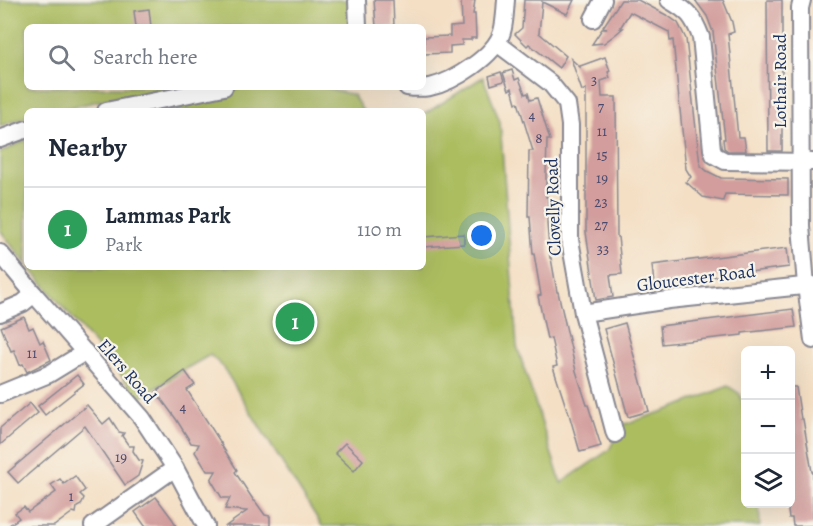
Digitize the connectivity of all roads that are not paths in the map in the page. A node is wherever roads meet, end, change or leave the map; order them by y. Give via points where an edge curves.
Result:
1 (357, 0) edge
2 (506, 0) edge
3 (603, 0) edge
4 (669, 0) edge
5 (802, 0) edge
6 (593, 19) dead end
7 (358, 24) edge
8 (497, 43) junction
9 (426, 87) edge
10 (209, 90) edge
11 (121, 108) edge
12 (24, 130) edge
13 (0, 139) edge
14 (806, 162) edge
15 (0, 253) edge
16 (809, 285) edge
17 (34, 294) junction
18 (0, 313) edge
19 (583, 313) junction
20 (813, 340) edge
21 (85, 352) junction
22 (0, 394) edge
23 (615, 434) dead end
24 (175, 468) junction
25 (93, 526) edge
26 (206, 526) edge

1 - 7 street
2 - 8 street
3 - 6 street
4 - 14 street via 688,12 701,37 714,154 725,160
5 - 14 street, Lothair Road
8 - 9 street via 476,63 444,83
8 - 19 street, Clovelly Road via 550,83 567,104 570,240
10 - 11 street
12 - 13 street
14 - 16 street, Lothair Road via 801,226
15 - 17 street, Elers Road
16 - 19 street, Gloucester Road
16 - 20 street, Lothair Road
17 - 18 street
17 - 21 street, Elers Road
19 - 23 street, Clovelly Road
21 - 22 street via 49,374
21 - 24 street, Elers Road via 142,418
24 - 25 street
24 - 26 street, Elers Road

